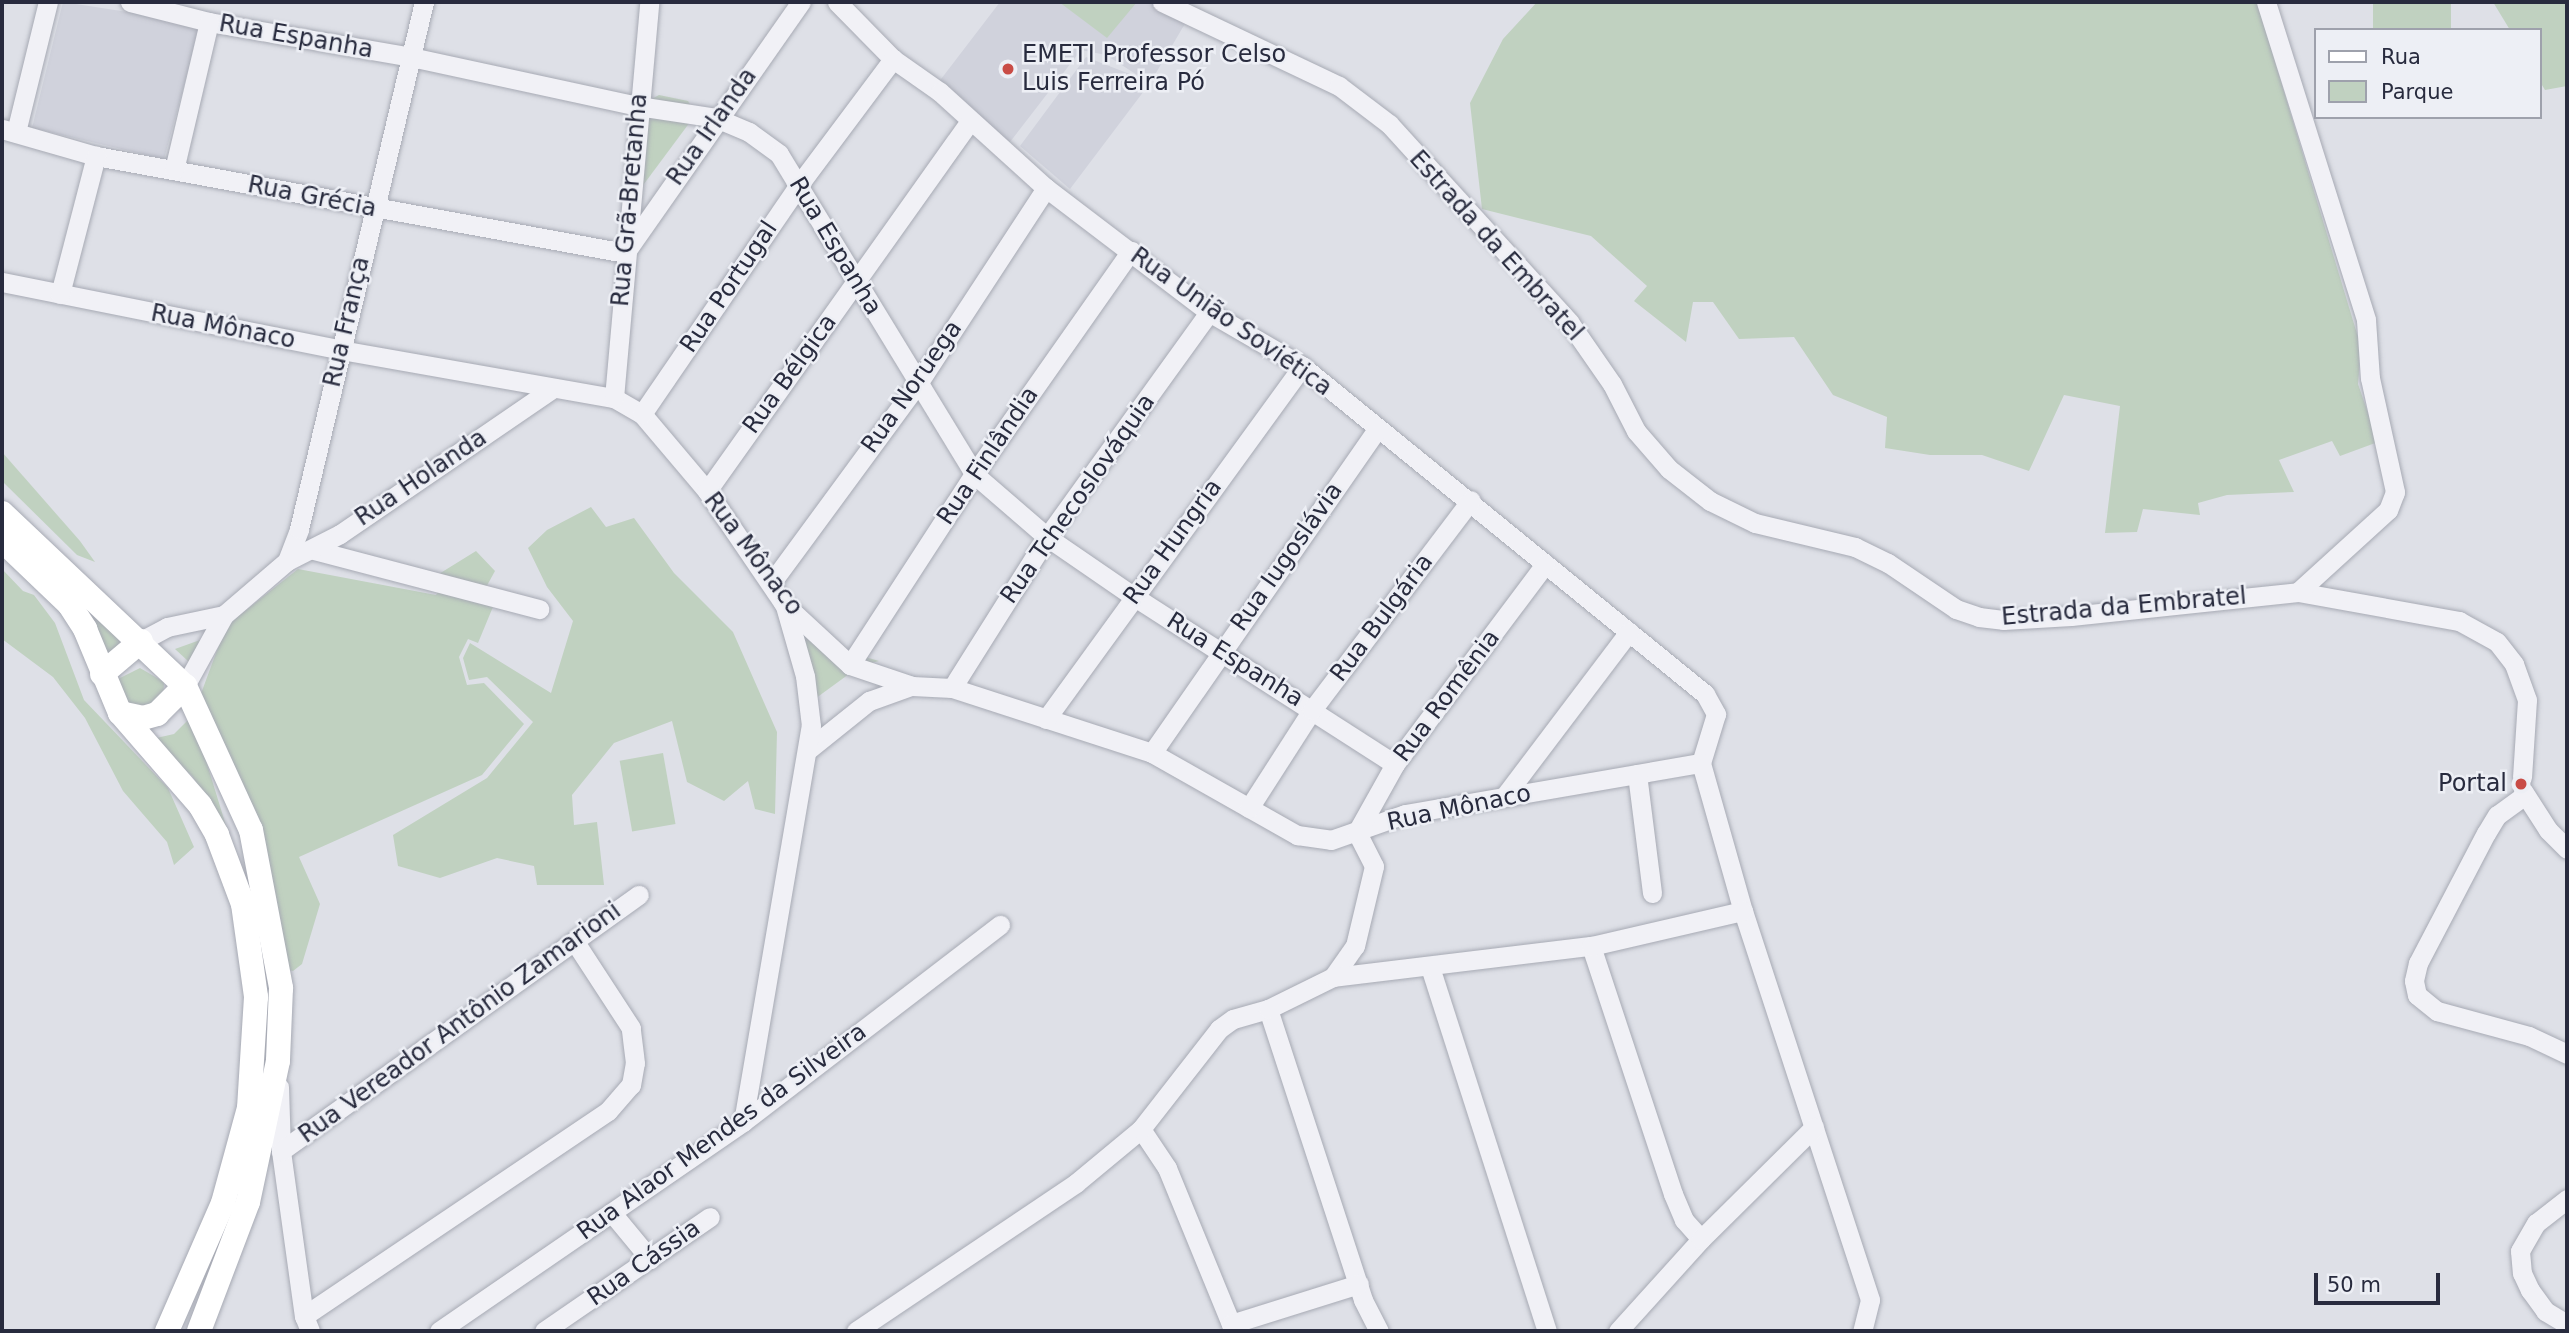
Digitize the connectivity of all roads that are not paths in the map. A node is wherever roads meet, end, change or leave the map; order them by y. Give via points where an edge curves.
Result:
1 (48, 2) edge
2 (132, 2) edge
3 (424, 2) edge
4 (649, 2) edge
5 (801, 2) edge
6 (837, 2) edge
7 (1162, 2) edge
8 (2266, 2) edge
9 (209, 22) junction
10 (411, 57) junction
11 (893, 59) junction
12 (638, 106) junction
13 (716, 118) junction
14 (970, 121) junction
15 (9, 131) edge
16 (96, 156) junction
17 (174, 170) junction
18 (798, 186) junction
19 (1046, 188) junction
20 (373, 209) junction
21 (1131, 251) junction
22 (625, 253) junction
23 (2, 282) edge
24 (855, 284) junction
25 (60, 294) junction
26 (1209, 312) junction
27 (341, 350) junction
28 (1302, 366) junction
29 (919, 382) junction
30 (552, 390) junction
31 (614, 398) junction
32 (642, 414) junction
33 (1376, 431) junction
34 (974, 474) junction
35 (707, 491) junction
36 (1471, 500) junction
37 (2, 513) edge
38 (1047, 537) junction
39 (2, 540) edge
40 (314, 550) junction
41 (287, 561) junction
42 (1545, 564) junction
43 (772, 582) junction
44 (2298, 592) junction
45 (1133, 596) junction
46 (783, 603) junction
47 (539, 609) dead end
48 (224, 615) junction
49 (1629, 632) junction
50 (141, 641) junction
51 (1221, 651) junction
52 (850, 665) junction
53 (102, 674) junction
54 (185, 686) junction
55 (912, 686) junction
56 (952, 688) junction
57 (1312, 710) junction
58 (120, 713) junction
59 (1046, 719) junction
60 (809, 749) junction
61 (1152, 753) junction
62 (1701, 763) junction
63 (1395, 764) junction
64 (1637, 774) junction
65 (2524, 788) junction
66 (1504, 797) junction
67 (1249, 807) junction
68 (1357, 832) junction
69 (2567, 849) edge
70 (1652, 893) dead end
71 (639, 895) dead end
72 (1743, 911) junction
73 (1000, 925) dead end
74 (575, 942) junction
75 (1591, 946) junction
76 (1430, 967) junction
77 (1333, 977) junction
78 (1268, 1009) junction
79 (2567, 1054) edge
80 (278, 1061) junction
81 (743, 1122) junction
82 (1814, 1127) junction
83 (1141, 1129) junction
84 (281, 1151) junction
85 (2567, 1199) edge
86 (612, 1213) junction
87 (710, 1217) dead end
88 (1701, 1239) junction
89 (650, 1259) junction
90 (1359, 1284) junction
91 (307, 1324) edge
92 (2567, 1324) edge
93 (864, 1329) edge
94 (167, 1331) edge
95 (199, 1331) edge
96 (439, 1331) edge
97 (544, 1331) edge
98 (1379, 1331) edge
99 (1547, 1331) edge
100 (1618, 1331) edge
101 (1862, 1331) edge

1 - 15 street
2 - 9 street, Rua Espanha
3 - 10 street, Rua França
4 - 12 street, Rua Grã-Bretanha
5 - 13 street, Rua Irlanda
6 - 11 street, Rua União Soviética
7 - 44 street, Estrada da Embratel via 1339,86 1389,124 1569,322 1612,384 1636,432 1690,488 1732,513 1855,547 1888,563 1956,609 2003,620
8 - 44 street via 2366,320 2370,378 2395,492 2388,510
9 - 10 street, Rua Espanha
9 - 17 street
10 - 12 street, Rua Espanha
10 - 20 street, Rua França
11 - 14 street, Rua União Soviética via 940,92
11 - 18 street, Rua Portugal
12 - 13 street, Rua Espanha
12 - 22 street, Rua Grã-Bretanha
13 - 18 street, Rua Espanha via 749,132 779,153
13 - 22 street, Rua Irlanda
14 - 19 street, Rua União Soviética
14 - 24 street, Rua Bélgica
15 - 16 street, Rua Grécia
16 - 17 street, Rua Grécia
16 - 25 street
17 - 20 street, Rua Grécia
18 - 24 street, Rua Espanha
18 - 32 street, Rua Portugal
19 - 21 street, Rua União Soviética
19 - 29 street, Rua Noruega
20 - 22 street, Rua Grécia
20 - 27 street, Rua França
21 - 26 street, Rua União Soviética
21 - 34 street, Rua Finlândia
22 - 31 street, Rua Grã-Bretanha
23 - 25 street, Rua Mônaco
24 - 29 street, Rua Espanha
24 - 35 street, Rua Bélgica
25 - 27 street, Rua Mônaco
26 - 28 street, Rua União Soviética
26 - 38 street, Rua Tchecoslováquia
27 - 30 street, Rua Mônaco
27 - 41 street, Rua França
28 - 33 street, Rua União Soviética
28 - 45 street, Rua Hungria
29 - 34 street, Rua Espanha
29 - 43 street, Rua Noruega
30 - 31 street, Rua Mônaco
30 - 40 street, Rua Holanda
31 - 32 street, Rua Mônaco
32 - 35 street, Rua Mônaco
33 - 36 street, Rua União Soviética
33 - 51 street, Rua Iugoslávia
34 - 38 street, Rua Espanha
34 - 52 street, Rua Finlândia
35 - 43 street, Rua Mônaco
36 - 42 street, Rua União Soviética
36 - 57 street, Rua Bulgária
37 - 50 main road
38 - 45 street, Rua Espanha
38 - 56 street, Rua Tchecoslováquia
39 - 53 main road via 69,604
40 - 41 street, Rua Holanda
40 - 47 street
41 - 48 street, Rua França
42 - 49 street, Rua União Soviética
42 - 63 street, Rua Romênia
43 - 46 street, Rua Mônaco
44 - 65 street, Estrada da Embratel via 2459,621 2497,642 2514,664 2527,700
45 - 51 street, Rua Espanha
45 - 59 street, Rua Hungria
46 - 52 street, Rua Mônaco
46 - 60 street via 805,676
48 - 50 street, Rua França via 167,627
48 - 54 street, Rua França
49 - 62 street, Rua União Soviética via 1704,694 1716,714
49 - 66 street
50 - 53 main road
50 - 54 main road
51 - 57 street, Rua Espanha
51 - 61 street, Rua Iugoslávia
52 - 55 street, Rua Mônaco
53 - 58 main road
54 - 58 main road via 157,714 143,718
54 - 80 main road via 251,830 281,988
55 - 56 street, Rua Mônaco
55 - 60 street via 869,701
56 - 59 street, Rua Mônaco
57 - 63 street, Rua Espanha
57 - 67 street, Rua Bulgária
58 - 94 main road via 176,775 217,835 243,904 256,997 249,1108 222,1203
59 - 61 street, Rua Mônaco
60 - 81 street
61 - 67 street, Rua Mônaco
62 - 64 street, Rua Mônaco
62 - 72 street
63 - 68 street, Rua Romênia
64 - 66 street, Rua Mônaco
64 - 70 street
65 - 69 street
65 - 79 street via 2486,833 2418,962 2414,981 2417,995 2437,1011 2529,1036
66 - 68 street, Rua Mônaco via 1405,814
67 - 68 street, Rua Mônaco via 1297,835 1331,840
68 - 77 street via 1374,866 1355,946
71 - 74 street, Rua Vereador Antônio Zamarioni
72 - 75 street
72 - 82 street
73 - 81 street, Rua Alaor Mendes da Silveira
74 - 84 street, Rua Vereador Antônio Zamarioni
74 - 91 street via 631,1028 635,1063 631,1085 608,1111
75 - 76 street
75 - 88 street via 1673,1194 1684,1220
76 - 77 street
76 - 99 street
77 - 78 street
78 - 83 street via 1244,1014 1219,1029
78 - 90 street
80 - 84 street
80 - 95 main road via 248,1202
81 - 86 street, Rua Alaor Mendes da Silveira
82 - 88 street
82 - 101 street via 1870,1300
83 - 90 street via 1167,1168 1231,1324
83 - 93 street via 1076,1183
84 - 91 street
85 - 92 street via 2536,1223 2520,1251 2522,1273 2530,1290 2545,1311
86 - 89 street
86 - 96 street, Rua Alaor Mendes da Silveira
87 - 89 street, Rua Cássia
88 - 100 street
89 - 97 street, Rua Cássia
90 - 98 street

